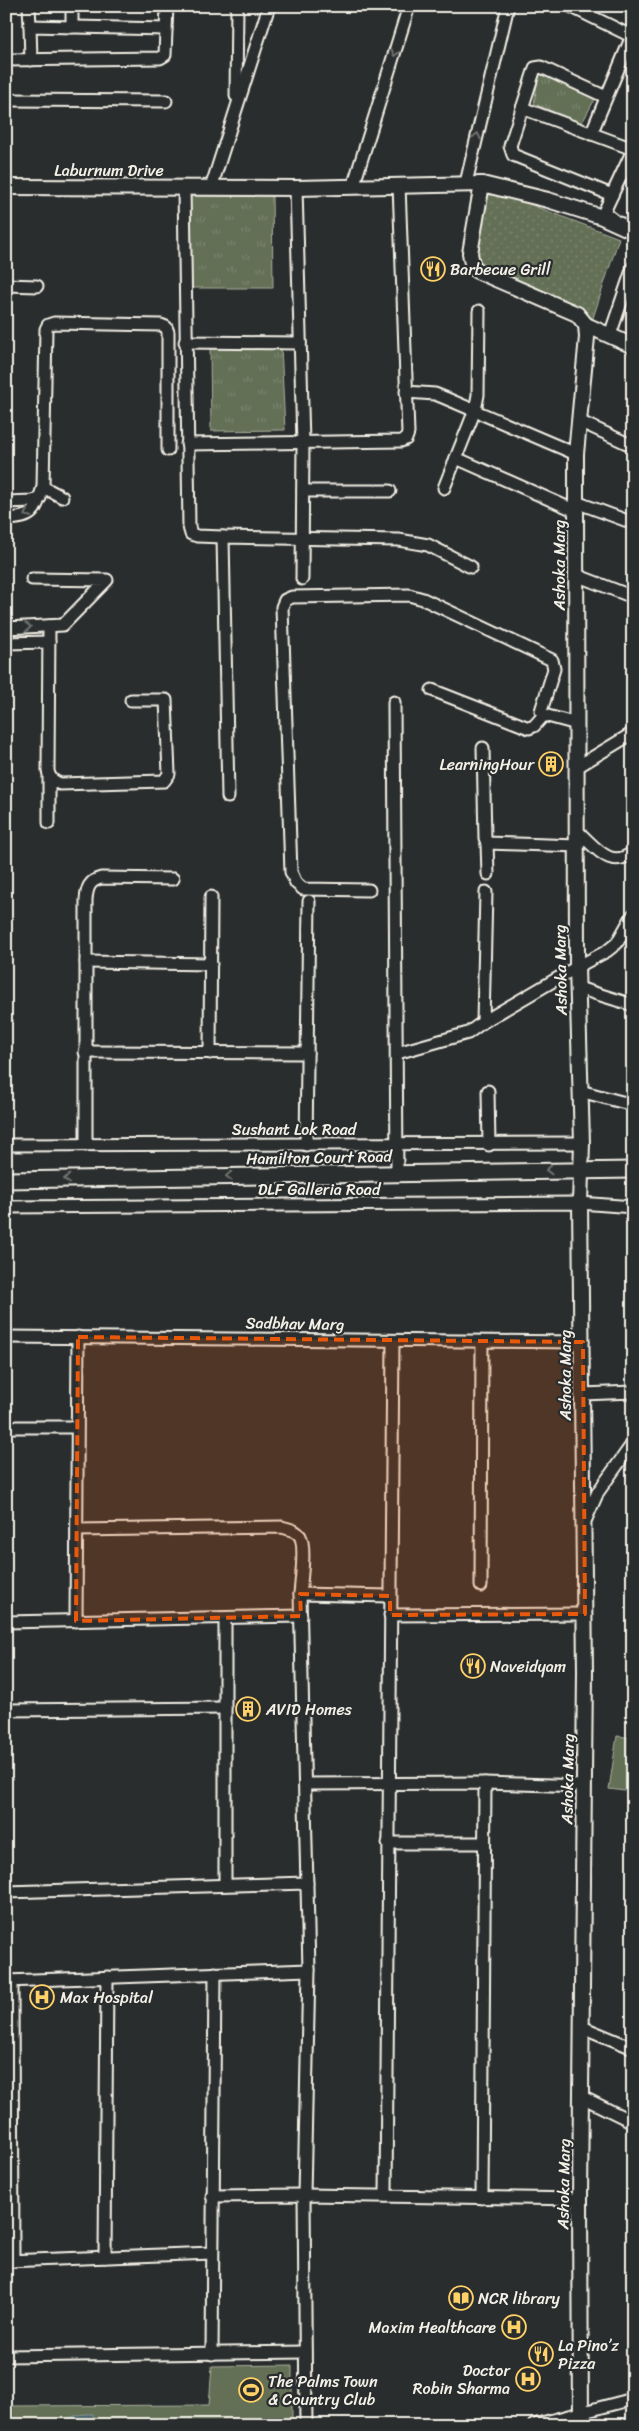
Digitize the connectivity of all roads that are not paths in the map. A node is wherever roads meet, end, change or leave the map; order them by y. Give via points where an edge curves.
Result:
1 (29, 6) edge
2 (72, 6) edge
3 (167, 6) edge
4 (237, 6) edge
5 (269, 6) edge
6 (409, 6) edge
7 (508, 6) edge
8 (570, 6) edge
9 (30, 26) junction
10 (72, 27) junction
11 (166, 29) junction
12 (632, 36) edge
13 (6, 60) edge
14 (31, 60) junction
15 (606, 97) junction
16 (6, 100) edge
17 (166, 101) dead end
18 (522, 108) junction
19 (236, 110) junction
20 (591, 134) junction
21 (633, 150) edge
22 (466, 183) junction
23 (482, 184) junction
24 (399, 185) junction
25 (6, 187) edge
26 (353, 187) junction
27 (184, 188) junction
28 (211, 188) junction
29 (296, 188) junction
30 (612, 195) junction
31 (633, 229) edge
32 (633, 268) edge
33 (6, 285) edge
34 (37, 286) dead end
35 (479, 311) dead end
36 (586, 325) junction
37 (610, 336) junction
38 (185, 342) junction
39 (300, 343) junction
40 (633, 346) edge
41 (406, 392) junction
42 (474, 410) junction
43 (581, 422) junction
44 (304, 443) junction
45 (186, 444) junction
46 (633, 446) edge
47 (168, 450) dead end
48 (576, 454) junction
49 (456, 458) junction
50 (444, 488) dead end
51 (303, 491) junction
52 (390, 491) dead end
53 (41, 493) junction
54 (62, 497) dead end
55 (6, 502) edge
56 (576, 506) junction
57 (6, 519) edge
58 (633, 523) edge
59 (223, 537) junction
60 (303, 538) junction
61 (470, 567) dead end
62 (576, 575) junction
63 (32, 579) dead end
64 (302, 579) dead end
65 (633, 597) edge
66 (49, 626) junction
67 (6, 628) edge
68 (49, 642) junction
69 (6, 643) edge
70 (432, 690) dead end
71 (131, 700) dead end
72 (394, 702) dead end
73 (544, 715) junction
74 (577, 724) junction
75 (633, 734) edge
76 (483, 748) dead end
77 (577, 767) junction
78 (49, 777) junction
79 (228, 797) dead end
80 (49, 823) dead end
81 (577, 831) junction
82 (487, 843) junction
83 (578, 846) junction
84 (633, 852) edge
85 (488, 874) dead end
86 (173, 879) dead end
87 (369, 890) dead end
88 (486, 892) dead end
89 (211, 897) dead end
90 (309, 902) dead end
91 (633, 915) edge
92 (86, 962) junction
93 (211, 964) junction
94 (577, 967) junction
95 (578, 988) junction
96 (633, 1005) edge
97 (483, 1022) junction
98 (85, 1052) junction
99 (210, 1052) junction
100 (307, 1053) junction
101 (397, 1053) junction
102 (488, 1091) dead end
103 (580, 1091) junction
104 (633, 1105) edge
105 (582, 1143) junction
106 (396, 1144) junction
107 (6, 1145) edge
108 (86, 1145) junction
109 (306, 1145) junction
110 (489, 1145) junction
111 (581, 1170) junction
112 (633, 1170) edge
113 (397, 1173) junction
114 (6, 1180) edge
115 (580, 1203) junction
116 (6, 1207) edge
117 (633, 1207) edge
118 (6, 1337) edge
119 (78, 1337) junction
120 (393, 1340) junction
121 (482, 1342) junction
122 (583, 1342) junction
123 (633, 1392) edge
124 (583, 1394) junction
125 (77, 1426) junction
126 (6, 1427) edge
127 (633, 1443) edge
128 (584, 1525) junction
129 (77, 1530) junction
130 (481, 1586) dead end
131 (300, 1594) junction
132 (390, 1596) junction
133 (585, 1614) junction
134 (390, 1615) junction
135 (301, 1616) junction
136 (225, 1619) junction
137 (76, 1621) junction
138 (6, 1622) edge
139 (225, 1708) junction
140 (6, 1710) edge
141 (388, 1782) junction
142 (486, 1782) junction
143 (306, 1784) junction
144 (584, 1786) junction
145 (388, 1843) junction
146 (484, 1843) junction
147 (307, 1883) junction
148 (225, 1885) junction
149 (6, 1892) edge
150 (309, 1970) junction
151 (215, 1973) junction
152 (107, 1977) junction
153 (9, 1981) edge
154 (582, 2027) junction
155 (633, 2048) edge
156 (582, 2097) junction
157 (633, 2122) edge
158 (304, 2195) junction
159 (212, 2196) junction
160 (386, 2196) junction
161 (482, 2198) junction
162 (580, 2199) junction
163 (212, 2253) junction
164 (105, 2257) junction
165 (10, 2261) edge
166 (305, 2352) junction
167 (212, 2354) junction
168 (6, 2356) edge
169 (633, 2399) edge
170 (574, 2420) edge
171 (306, 2425) edge
172 (534, 2425) edge

1 - 9 street
2 - 10 street
3 - 11 street
4 - 19 street
5 - 19 street
6 -> 26 street
22 -> 7 street
8 - 12 street
9 - 10 street
9 - 14 street
10 - 11 street
11 - 14 street via 165,54 160,58
12 - 15 street
13 - 14 street
15 - 18 street via 541,67 535,68
15 - 20 street
16 - 17 street
18 - 20 street
18 - 30 street via 510,146 513,155
19 - 28 street
20 - 21 street
21 - 30 street
22 - 23 street, Laburnum Drive
22 - 24 street, Laburnum Drive
23 - 31 street, Laburnum Drive via 548,200
23 - 36 street via 470,253 477,271 577,314
24 - 26 street, Laburnum Drive
24 - 41 street
25 - 27 street, Laburnum Drive
26 - 29 street, Laburnum Drive
27 - 28 street, Laburnum Drive
27 - 38 street
28 - 29 street, Laburnum Drive
29 - 39 street
30 - 31 street via 604,212
32 - 37 street
33 - 34 street
35 - 42 street via 480,376
36 - 37 street
36 - 43 street, Ashoka Marg
37 - 40 street
38 - 39 street
38 - 45 street
39 - 44 street
41 - 42 street via 435,394
41 - 44 street via 406,439
42 - 48 street
42 - 49 street
43 - 46 street
43 - 48 street, Ashoka Marg
44 - 45 street
44 - 51 street
45 - 59 street via 188,527 191,534 197,536
47 - 53 street via 166,327 48,325
48 - 56 street, Ashoka Marg
49 - 50 street
49 - 56 street
51 - 52 street
51 - 60 street
53 - 54 street
53 - 55 street via 33,501
53 -> 57 street via 32,514
56 - 58 street
56 - 62 street, Ashoka Marg
59 - 60 street
59 - 79 street
60 - 61 street via 412,541 428,545
60 - 64 street
62 - 65 street
62 - 74 street, Ashoka Marg
63 - 66 street via 107,580 63,625
67 -> 66 street
66 - 68 street
68 - 69 street
68 - 78 street
70 - 73 street via 529,728
71 - 78 street via 166,700 169,774 164,781 60,784
72 - 101 street
73 - 74 street
73 - 87 street via 541,706 554,669 552,660 423,599 397,593 292,597 285,600 282,607 291,872 303,889
74 - 77 street, Ashoka Marg
75 - 77 street
76 - 82 street
77 - 81 street, Ashoka Marg
78 - 80 street
81 - 83 street, Ashoka Marg
81 - 84 street via 609,859 618,860
82 - 83 street
82 - 85 street
83 - 94 street, Ashoka Marg
86 - 92 street via 101,878 89,884
88 - 97 street
89 - 93 street
90 - 100 street
91 - 94 street via 617,943
92 - 93 street
92 - 98 street
93 - 99 street
94 - 95 street, Ashoka Marg
94 - 97 street
95 - 96 street
95 - 103 street, Ashoka Marg
97 - 101 street via 468,1033
98 - 99 street
98 - 108 street
99 - 100 street
100 - 109 street
101 - 106 street
102 - 110 street
103 - 104 street
103 - 105 street, Ashoka Marg
105 - 110 street, Sushant Lok Road
105 - 111 street, Ashoka Marg
106 - 109 street, Sushant Lok Road
106 - 110 street, Sushant Lok Road
106 - 113 street
107 - 108 street, Sushant Lok Road
108 - 109 street, Sushant Lok Road
111 - 112 main road, Hamilton Court Road
111 -> 113 main road, Hamilton Court Road
111 - 115 street, Ashoka Marg
113 -> 114 main road, Hamilton Court Road
115 - 116 street, DLF Galleria Road
115 - 117 street, DLF Galleria Road
115 - 122 street, Ashoka Marg
118 - 119 street, Sadbhav Marg
119 - 120 street, Sadbhav Marg
119 - 125 street
120 - 121 street, Sadbhav Marg
120 - 132 street
121 - 122 street, Sadbhav Marg
121 - 130 street
122 - 124 street, Ashoka Marg
123 - 124 street
124 - 128 street, Ashoka Marg
125 - 126 street
125 - 129 street
127 - 128 street via 598,1492
128 - 133 street, Ashoka Marg
129 - 131 street via 282,1527 300,1536
129 - 137 street
131 - 132 street
131 - 135 street
132 - 134 street
133 - 134 street
133 - 144 street, Ashoka Marg
134 - 141 street
135 - 136 street
135 - 143 street
136 - 137 street
136 - 139 street
137 - 138 street
139 - 140 street
139 - 148 street
141 - 142 street
141 - 143 street
141 - 145 street
142 - 144 street
142 - 146 street
143 - 147 street
144 - 154 street, Ashoka Marg
145 - 146 street
145 - 160 street
146 - 161 street
147 - 148 street
147 - 150 street
148 - 149 street
150 - 151 street
150 - 158 street
151 - 152 street
151 - 159 street
152 - 153 street
152 - 164 street
153 - 165 street
154 - 155 street
154 - 156 street, Ashoka Marg
156 - 157 street
156 - 162 street, Ashoka Marg
158 - 159 street
158 - 160 street
158 - 166 street
159 - 163 street
160 - 161 street
161 - 162 street
162 - 170 street, Ashoka Marg
163 - 164 street
163 - 167 street
164 - 165 street
166 - 167 street
166 - 171 street
167 - 168 street
169 - 170 street
170 - 172 street

